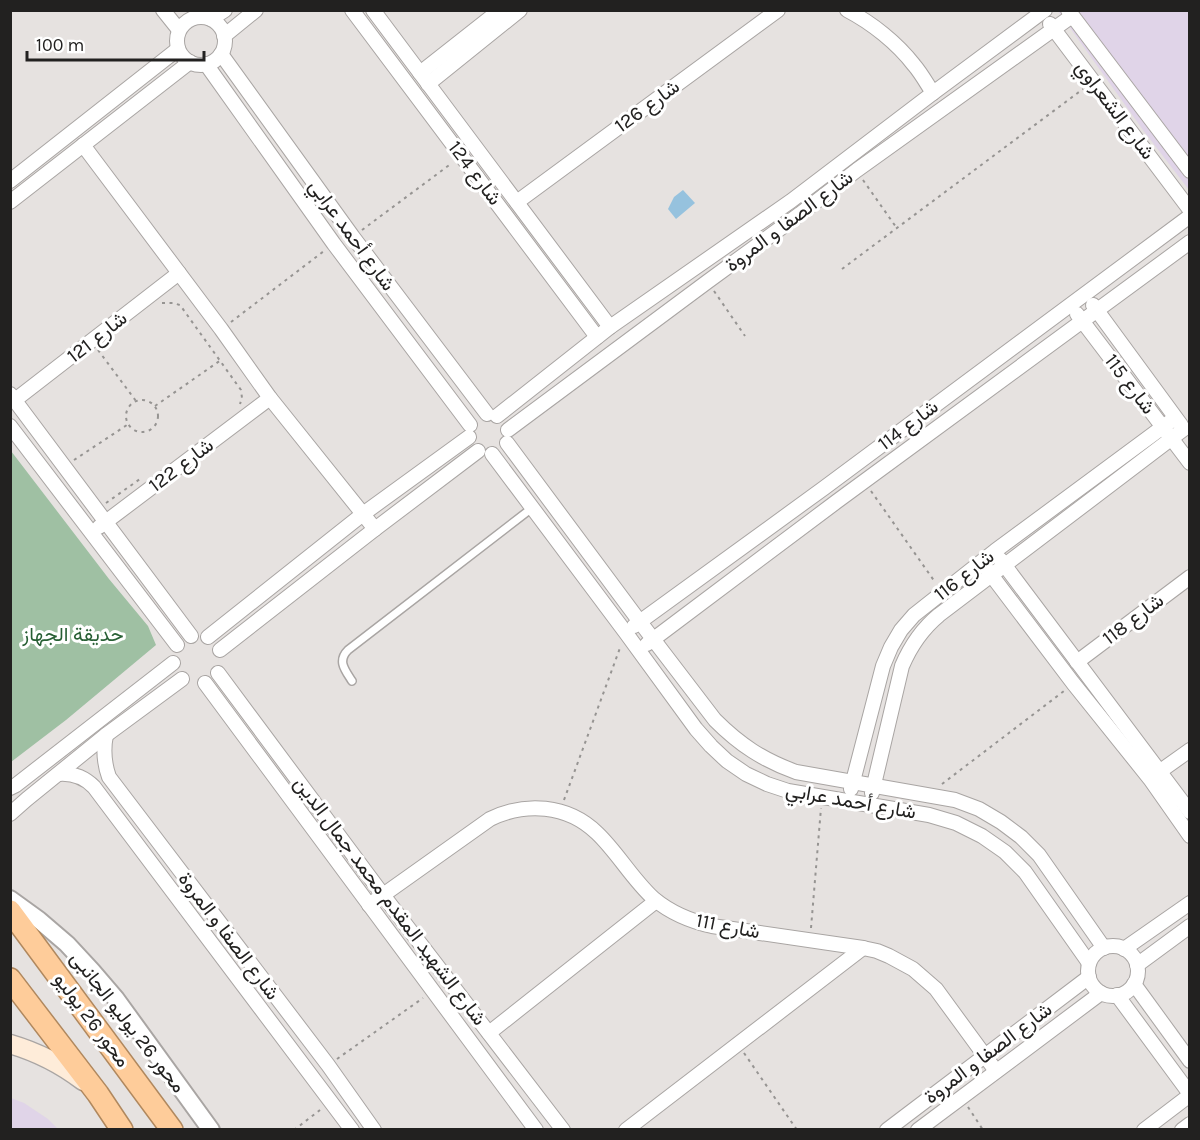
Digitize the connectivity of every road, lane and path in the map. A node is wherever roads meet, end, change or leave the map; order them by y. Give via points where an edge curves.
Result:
1 (163, 10) edge
2 (225, 10) edge
3 (256, 10) edge
4 (352, 10) edge
5 (373, 10) edge
6 (500, 10) edge
7 (520, 10) edge
8 (778, 10) edge
9 (847, 10) edge
10 (1042, 11) edge
11 (191, 14) edge
12 (1070, 14) edge
13 (211, 19) junction
14 (1054, 29) junction
15 (179, 30) junction
16 (224, 36) junction
17 (178, 49) junction
18 (221, 54) junction
19 (190, 62) junction
20 (206, 64) junction
21 (424, 78) junction
22 (1093, 82) junction
23 (933, 93) junction
24 (83, 145) junction
25 (462, 156) junction
26 (857, 170) junction
27 (1190, 171) edge
28 (10, 181) edge
29 (791, 201) junction
30 (10, 202) edge
31 (517, 202) junction
32 (1190, 210) edge
33 (800, 214) junction
34 (1190, 216) edge
35 (897, 228) junction
36 (353, 237) junction
37 (1190, 242) edge
38 (334, 244) junction
39 (842, 269) dead end
40 (179, 273) junction
41 (707, 282) junction
42 (1084, 295) junction
43 (160, 304) dead end
44 (1070, 306) junction
45 (1097, 311) junction
46 (1082, 321) junction
47 (610, 327) junction
48 (221, 329) junction
49 (745, 336) dead end
50 (597, 337) junction
51 (96, 348) dead end
52 (221, 360) junction
53 (13, 397) edge
54 (270, 398) junction
55 (136, 401) junction
56 (240, 405) dead end
57 (155, 406) junction
58 (492, 415) junction
59 (128, 424) junction
60 (10, 426) edge
61 (1183, 428) edge
62 (470, 431) junction
63 (1167, 433) junction
64 (507, 436) junction
65 (485, 452) junction
66 (1190, 463) edge
67 (64, 466) junction
68 (143, 477) dead end
69 (864, 482) junction
70 (824, 488) junction
71 (836, 502) junction
72 (532, 508) junction
73 (96, 509) junction
74 (363, 514) junction
75 (106, 522) junction
76 (375, 529) junction
77 (92, 532) junction
78 (994, 551) junction
79 (981, 561) junction
80 (1005, 565) junction
81 (992, 575) junction
82 (1190, 577) edge
83 (942, 592) junction
84 (640, 622) junction
85 (626, 633) junction
86 (191, 636) junction
87 (208, 637) junction
88 (654, 639) junction
89 (177, 645) junction
90 (220, 650) junction
91 (639, 650) junction
92 (1077, 662) junction
93 (173, 663) junction
94 (218, 673) junction
95 (183, 679) junction
96 (352, 681) dead end
97 (205, 683) junction
98 (1073, 683) junction
99 (106, 735) junction
100 (1190, 750) edge
101 (59, 774) junction
102 (1155, 776) junction
103 (109, 777) junction
104 (853, 782) junction
105 (874, 786) junction
106 (94, 787) junction
107 (10, 788) edge
108 (929, 795) junction
109 (822, 797) junction
110 (848, 801) junction
111 (870, 804) junction
112 (560, 812) junction
113 (1190, 812) edge
114 (10, 814) edge
115 (1190, 836) edge
116 (383, 895) junction
117 (10, 899) edge
118 (656, 901) junction
119 (1190, 903) edge
120 (369, 905) junction
121 (10, 911) edge
122 (1190, 926) edge
123 (810, 940) junction
124 (863, 948) junction
125 (1104, 948) junction
126 (1124, 949) junction
127 (1137, 965) junction
128 (1089, 970) junction
129 (10, 979) edge
130 (1134, 984) junction
131 (433, 991) junction
132 (1101, 993) junction
133 (1117, 995) junction
134 (489, 1033) junction
135 (10, 1044) edge
136 (737, 1044) junction
137 (985, 1055) junction
138 (1190, 1061) edge
139 (328, 1065) junction
140 (996, 1071) junction
141 (98, 1094) junction
142 (1190, 1094) edge
143 (961, 1097) junction
144 (332, 1101) junction
145 (1190, 1124) edge
146 (371, 1128) edge
147 (122, 1130) edge
148 (172, 1130) edge
149 (211, 1130) edge
150 (294, 1130) edge
151 (352, 1130) edge
152 (536, 1130) edge
153 (563, 1130) edge
154 (626, 1130) edge
155 (797, 1130) edge
156 (887, 1130) edge
157 (918, 1130) edge
158 (983, 1130) edge
159 (1144, 1130) edge
160 (1182, 1130) edge

1 - 15 street
2 - 13 street
3 - 16 street
4 - 25 street, شارع 124
5 - 21 street, شارع 124
6 - 21 street
7 - 21 street
8 - 31 street, شارع 126
9 - 23 street via 896,45
10 - 14 street, شارع الشعراوي
10 - 23 street, شارع الصفا و المروة
11 - 13 street
11 - 15 street
12 - 14 street, شارع الصفا و المروة
12 - 27 street, شارع الشعراوي
13 - 16 street
14 - 22 street, شارع الشعراوي
14 - 26 street, شارع الصفا و المروة
15 - 17 street
16 - 18 street
17 - 19 street
17 - 28 street
18 - 20 street
18 - 36 street, شارع أحمد عرابي
19 - 20 street
19 - 24 street
20 - 38 street, شارع أحمد عرابي
21 - 31 street, شارع 124
22 - 32 street, شارع الشعراوي
22 - 35 path
23 - 29 street, شارع الصفا و المروة
24 - 30 street
24 - 40 street
25 - 36 path
25 - 50 street, شارع 124
26 - 33 street, شارع الصفا و المروة
26 - 35 path
29 - 33 street
29 - 47 street, شارع الصفا و المروة
31 - 47 street, شارع 124
33 - 41 street, شارع الصفا و المروة
34 - 42 street, شارع 114
35 - 39 path
36 - 58 street, شارع أحمد عرابي
37 - 45 street, شارع 114
38 - 48 path
38 - 62 street, شارع أحمد عرابي
40 - 48 street
40 - 53 street, شارع 121
41 - 49 path
41 - 64 street, شارع الصفا و المروة
42 - 44 street, شارع 114
42 - 45 street, شارع 115
43 - 52 path via 180,305
44 - 46 street, شارع 115
44 - 70 street, شارع 114
45 - 46 street, شارع 114
45 - 61 street, شارع 115
46 - 63 street, شارع 115
46 - 69 street, شارع 114
47 - 50 street, شارع الصفا و المروة
48 - 54 street
50 - 58 street, شارع الصفا و المروة
51 - 55 path
52 - 56 path via 241,390
52 - 57 path
53 - 67 street
54 - 74 street
54 - 75 street, شارع 122
55 - 57 path via 149,401
55 - 59 path via 127,411
57 - 59 path via 155,427 140,432
58 - 62 street via 474,419
58 - 64 street via 502,419
59 - 67 path
60 - 77 street
61 - 63 street, شارع 116
62 - 65 street via 474,447
62 - 74 street
63 - 66 street, شارع 115
63 - 78 street, شارع 116
63 - 80 street, شارع 116
64 - 65 street via 498,452
64 - 84 street, شارع أحمد عرابي
65 - 72 street, شارع أحمد عرابي
65 - 76 street
67 - 73 street
68 - 73 path
69 - 71 street, شارع 114
69 - 83 path
70 - 71 street
70 - 84 street, شارع 114
71 - 88 street, شارع 114
72 - 85 street, شارع أحمد عرابي
72 - 96 lane via 348,650 342,662
73 - 75 street
74 - 76 street
74 - 87 street
75 - 77 street, شارع 122
75 - 86 street
76 - 90 street
77 - 89 street
78 - 79 street, شارع 116
78 - 80 street
79 - 81 street
79 - 83 street, شارع 116
80 - 81 street, شارع 116
80 - 92 street
81 - 98 street
81 - 105 street, شارع 116 via 928,624 907,655
82 - 92 street, شارع 118
83 - 104 street, شارع 116 via 914,615 891,647
84 - 85 street, شارع 114
84 - 88 street, شارع أحمد عرابي
85 - 91 street, شارع أحمد عرابي
85 - 112 path
86 - 87 street
86 - 89 street
87 - 90 street
88 - 91 street, شارع 114
88 - 104 street, شارع أحمد عرابي via 715,720 744,746 796,772
89 - 93 street
90 - 94 street
91 - 109 street, شارع أحمد عرابي via 696,729 728,761 766,784
92 - 102 street
93 - 95 street
93 - 107 street
94 - 97 street
94 - 116 street, شارع الشهيد المقدم محمد جمال الدين
95 - 97 street
95 - 99 street
97 - 120 street, شارع الشهيد المقدم محمد جمال الدين
98 - 102 street
98 - 108 path
99 - 101 street
99 - 103 street, شارع الصفا و المروة via 104,762
100 - 102 street
101 - 106 street, شارع الصفا و المروة via 82,777
101 - 114 street
102 - 113 street
102 - 115 street
103 - 106 street via 99,777
103 - 139 street, شارع الصفا و المروة
104 - 105 street, شارع أحمد عرابي
104 - 110 street, شارع 116
105 - 108 street, شارع أحمد عرابي
105 - 111 street, شارع 116
106 - 144 street, شارع الصفا و المروة
108 - 125 street, شارع أحمد عرابي via 979,809 1022,837
109 - 110 street, شارع أحمد عرابي
109 - 123 path
110 - 111 street, شارع أحمد عرابي
111 - 128 street, شارع أحمد عرابي via 956,823 1005,852 1025,872
112 - 116 street, شارع 111 via 531,808 490,819
112 - 118 street, شارع 111 via 587,824 598,834
116 - 120 street, شارع 111
116 - 134 street, شارع الشهيد المقدم محمد جمال الدين
117 - 149 street, محور 26 يوليو الجانبى via 60,938 93,971
118 - 123 street, شارع 111 via 700,923
118 - 134 street
119 - 126 street
120 - 131 street, شارع الشهيد المقدم محمد جمال الدين
121 - 148 highway, محور 26 يوليو
122 - 127 street
123 - 124 street, شارع 111
124 - 136 street
124 - 137 street, شارع 111 via 902,962 925,978
125 - 126 street
125 - 128 street via 1097,952
126 - 127 street
127 - 130 street
128 - 132 street
128 - 137 street, شارع الصفا و المروة
129 - 141 highway, محور 26 يوليو
130 - 133 street
130 - 138 street
131 - 139 path
131 - 152 street, شارع الشهيد المقدم محمد جمال الدين
132 - 133 street
132 - 140 street, شارع الصفا و المروة
133 - 142 street
134 - 153 street, شارع الشهيد المقدم محمد جمال الدين
135 - 141 main road via 44,1056
136 - 154 street
136 - 155 path
137 - 140 street, شارع 111
137 - 156 street, شارع الصفا و المروة
139 - 146 street, شارع الصفا و المروة
140 - 143 street, شارع الصفا و المروة
141 - 147 highway, محور 26 يوليو
142 - 159 street
143 - 157 street, شارع الصفا و المروة
143 - 158 path
144 - 150 path
144 - 151 street, شارع الصفا و المروة
145 - 160 street

